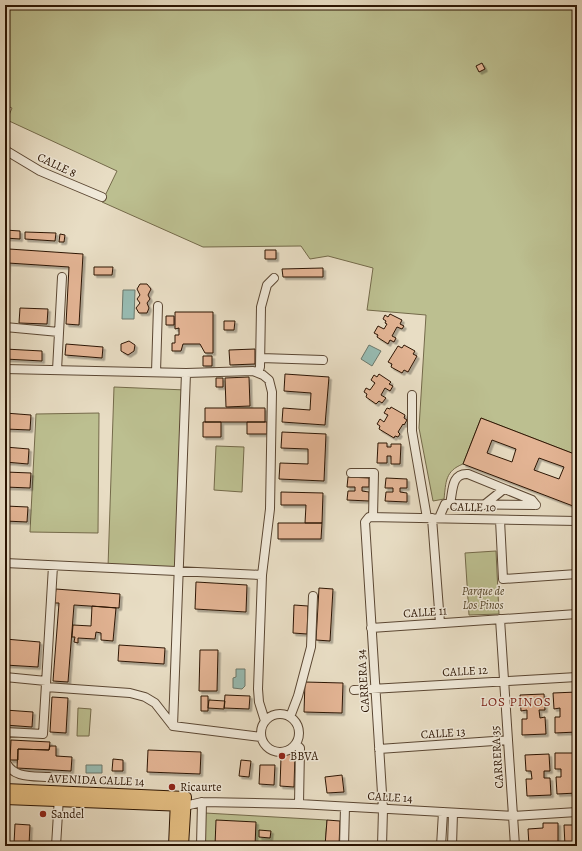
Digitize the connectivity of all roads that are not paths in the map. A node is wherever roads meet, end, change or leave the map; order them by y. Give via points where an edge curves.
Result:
1 (5, 150) edge
2 (102, 197) dead end
3 (62, 277) dead end
4 (274, 278) dead end
5 (158, 306) dead end
6 (5, 327) edge
7 (59, 332) junction
8 (260, 358) junction
9 (323, 360) dead end
10 (5, 369) edge
11 (57, 370) junction
12 (156, 372) junction
13 (186, 373) junction
14 (258, 373) junction
15 (412, 395) dead end
16 (351, 473) dead end
17 (504, 490) junction
18 (450, 504) junction
19 (484, 504) junction
20 (371, 517) junction
21 (433, 518) junction
22 (500, 520) junction
23 (577, 521) edge
24 (5, 563) edge
25 (53, 566) junction
26 (179, 572) junction
27 (577, 574) edge
28 (262, 575) junction
29 (313, 596) dead end
30 (577, 614) edge
31 (500, 619) junction
32 (440, 623) junction
33 (371, 628) junction
34 (5, 677) edge
35 (577, 677) edge
36 (504, 681) junction
37 (46, 684) junction
38 (375, 689) junction
39 (354, 690) dead end
40 (290, 717) junction
41 (265, 721) junction
42 (173, 726) junction
43 (5, 736) edge
44 (261, 737) junction
45 (508, 740) junction
46 (296, 744) junction
47 (379, 749) junction
48 (6, 767) edge
49 (50, 777) dead end
50 (5, 789) edge
51 (59, 796) junction
52 (5, 799) edge
53 (181, 801) junction
54 (202, 802) junction
55 (299, 804) junction
56 (346, 807) junction
57 (383, 809) junction
58 (443, 812) junction
59 (577, 812) edge
60 (453, 813) junction
61 (513, 816) junction
62 (56, 846) edge
63 (174, 846) edge
64 (184, 846) edge
65 (201, 846) edge
66 (344, 846) edge
67 (382, 846) edge
68 (441, 846) edge
69 (452, 846) edge
70 (515, 846) edge

1 - 2 street, CALLE 8 via 40,171
3 - 7 street
4 - 8 street via 267,285 261,307
5 - 12 street
6 - 7 street
7 - 11 street
8 - 9 street
8 - 14 street
10 - 11 street
11 - 12 street
12 - 13 street
13 - 14 street
13 - 26 street
14 - 28 street via 269,380 272,392 270,509
15 - 21 street via 412,431
16 - 20 street, CARRERA 34 via 374,473
17 - 18 street via 468,474 461,474 454,480
17 - 19 street
17 - 19 street via 533,501 536,505
18 - 19 street
18 - 21 street via 445,504
20 - 21 street, CALLE 10
20 - 33 street, CARRERA 34 via 365,522 364,527
21 - 22 street, CALLE 10
21 - 32 street
22 - 23 street, CALLE 10
22 - 27 street via 503,579
24 - 25 street
25 - 26 street
25 - 37 street
26 - 28 street
26 - 42 street
28 - 41 street via 258,689
29 - 40 street via 311,647
30 - 31 street, CALLE 11
31 - 32 street, CALLE 11
31 - 36 street, CARRERA 35
32 - 33 street, CALLE 11
33 - 38 street, CARRERA 34
34 - 37 street
35 - 36 street, CALLE 12
36 - 38 street, CALLE 12
36 - 45 street, CARRERA 35
37 - 42 street via 130,693 145,697 155,703
37 - 43 street via 43,734 5,732
38 - 39 street, CALLE 12
38 - 47 street, CARRERA 34
40 - 41 street via 285,714 274,715
40 - 46 street via 298,726 299,738
41 - 44 street
42 - 44 street
44 - 46 street via 266,747 276,752 288,751
45 - 47 street, CALLE 13
45 - 61 street, CARRERA 35
46 - 55 street via 300,748
47 - 57 street, CARRERA 34
48 - 49 street via 20,775
50 - 51 main road, AVENIDA CALLE 14
51 - 52 main road, AVENIDA CALLE 14
51 - 53 main road, AVENIDA CALLE 14
51 - 62 street
53 - 54 street, CALLE 14
53 - 63 main road
53 - 64 main road
54 - 55 street, CALLE 14
54 - 65 street
55 - 56 street, CALLE 14
56 - 57 street, CALLE 14
56 - 66 street
57 - 58 street, CALLE 14
57 - 67 street, CARRERA 34
58 - 60 street, CALLE 14
58 - 68 street
59 - 61 street, CALLE 14
60 - 61 street, CALLE 14
60 - 69 street
61 - 70 street, CARRERA 35

